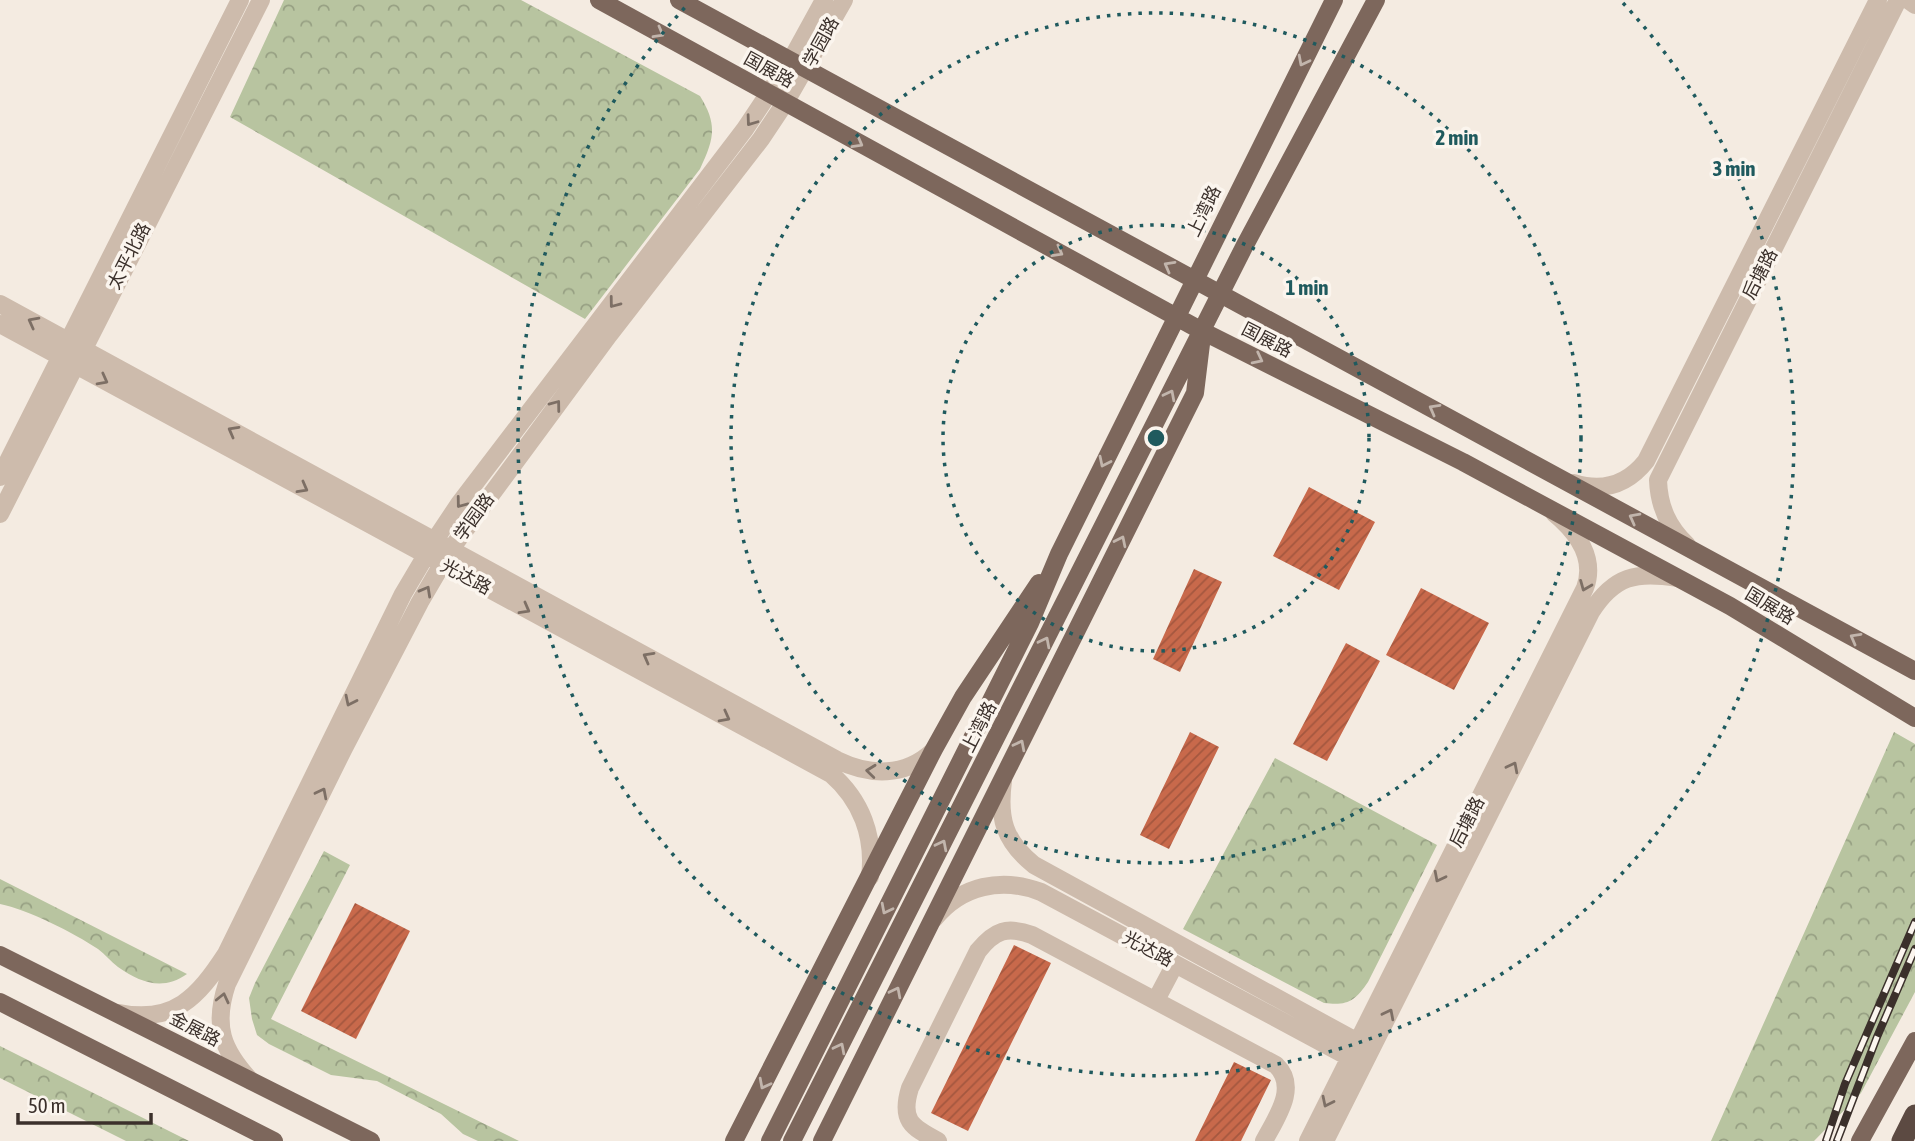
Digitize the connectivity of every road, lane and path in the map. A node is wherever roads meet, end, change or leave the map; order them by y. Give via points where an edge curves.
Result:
1 (240, 0) edge
2 (261, 0) edge
3 (599, 0) edge
4 (679, 0) edge
5 (824, 0) edge
6 (844, 0) edge
7 (1334, 0) edge
8 (1376, 0) edge
9 (1878, 0) edge
10 (1898, 0) edge
11 (1908, 0) edge
12 (1915, 5) edge
13 (799, 64) junction
14 (778, 99) junction
15 (1195, 280) junction
16 (1221, 294) junction
17 (0, 304) edge
18 (1176, 317) junction
19 (0, 324) edge
20 (1202, 331) junction
21 (72, 353) junction
22 (0, 477) edge
23 (1564, 480) junction
24 (1549, 508) junction
25 (0, 514) edge
26 (1690, 548) junction
27 (438, 552) junction
28 (1059, 554) junction
29 (1678, 578) junction
30 (1915, 671) edge
31 (1915, 718) edge
32 (933, 751) junction
33 (1004, 776) junction
34 (870, 877) junction
35 (932, 922) junction
36 (0, 955) edge
37 (1175, 964) junction
38 (1156, 1000) junction
39 (0, 1002) edge
40 (112, 1011) junction
41 (1915, 1041) edge
42 (1360, 1053) junction
43 (251, 1081) junction
44 (1915, 1115) edge
45 (274, 1141) edge
46 (371, 1141) edge
47 (734, 1141) edge
48 (770, 1141) edge
49 (792, 1141) edge
50 (822, 1141) edge
51 (938, 1141) edge
52 (1264, 1141) edge
53 (1308, 1141) edge
54 (1325, 1141) edge
55 (1860, 1141) edge
56 (1902, 1141) edge

1 - 21 street, 太平北路
2 - 21 street, 太平北路
3 -> 14 main road, 国展路
4 - 13 main road, 国展路
5 - 13 street, 学园路
6 - 13 street, 学园路
7 -> 15 main road, 上湾路
8 - 16 main road, 上湾路
9 - 23 street, 后塘路 via 1646,461 1628,478 1601,488
10 - 26 street, 后塘路 via 1658,480 1658,496 1670,526
11 - 12 street
13 - 14 street, 学园路
15 -> 13 main road, 国展路
14 -> 18 main road, 国展路
14 - 27 street, 学园路 via 468,493
15 - 16 main road, 国展路
15 - 18 main road, 上湾路
16 - 20 main road, 上湾路
23 -> 16 main road, 国展路
21 -> 17 street, 光达路
18 - 20 main road, 国展路
18 -> 28 main road, 上湾路
19 - 21 street, 光达路
20 -> 24 main road, 国展路
33 -> 20 main road, 上湾路 via 1195,393
49 -> 20 main road, 上湾路
21 - 22 street, 太平北路
21 - 25 street, 太平北路
21 - 27 street, 光达路
26 -> 23 main road, 国展路
24 - 29 main road, 国展路
24 -> 42 street, 后塘路 via 1583,547 1590,574
30 -> 26 main road, 国展路
32 -> 27 street, 光达路 via 903,769 868,772 849,766
27 -> 34 street, 光达路 via 831,774 855,799 865,825
27 -> 40 street, 学园路 via 403,594 212,976 188,1002 163,1013 137,1016
43 -> 27 street, 学园路 via 227,1052 223,1038 220,1004 226,984
28 - 32 main road, 上湾路 via 963,697
28 -> 48 main road, 上湾路 via 1030,623
29 - 31 main road, 国展路
42 -> 29 street, 后塘路 via 1600,597 1628,577
32 - 34 main road, 上湾路
33 - 35 main road, 上湾路
33 - 42 street, 光达路 via 1000,804 1006,830 1014,846 1034,865
34 -> 47 main road, 上湾路
35 - 37 street, 光达路 via 968,892 987,884 1023,885
50 -> 35 main road, 上湾路
36 - 40 main road, 金展路
37 - 38 street
37 - 42 street, 光达路
38 - 51 street via 1032,935 1004,930 989,937 906,1101 910,1122
38 - 52 street via 1266,1058 1284,1073 1288,1083 1285,1096
39 - 45 main road
40 - 43 main road, 金展路
41 - 55 main road
42 -> 53 street, 后塘路
42 - 54 street, 后塘路
43 - 46 main road, 金展路
44 - 56 highway

